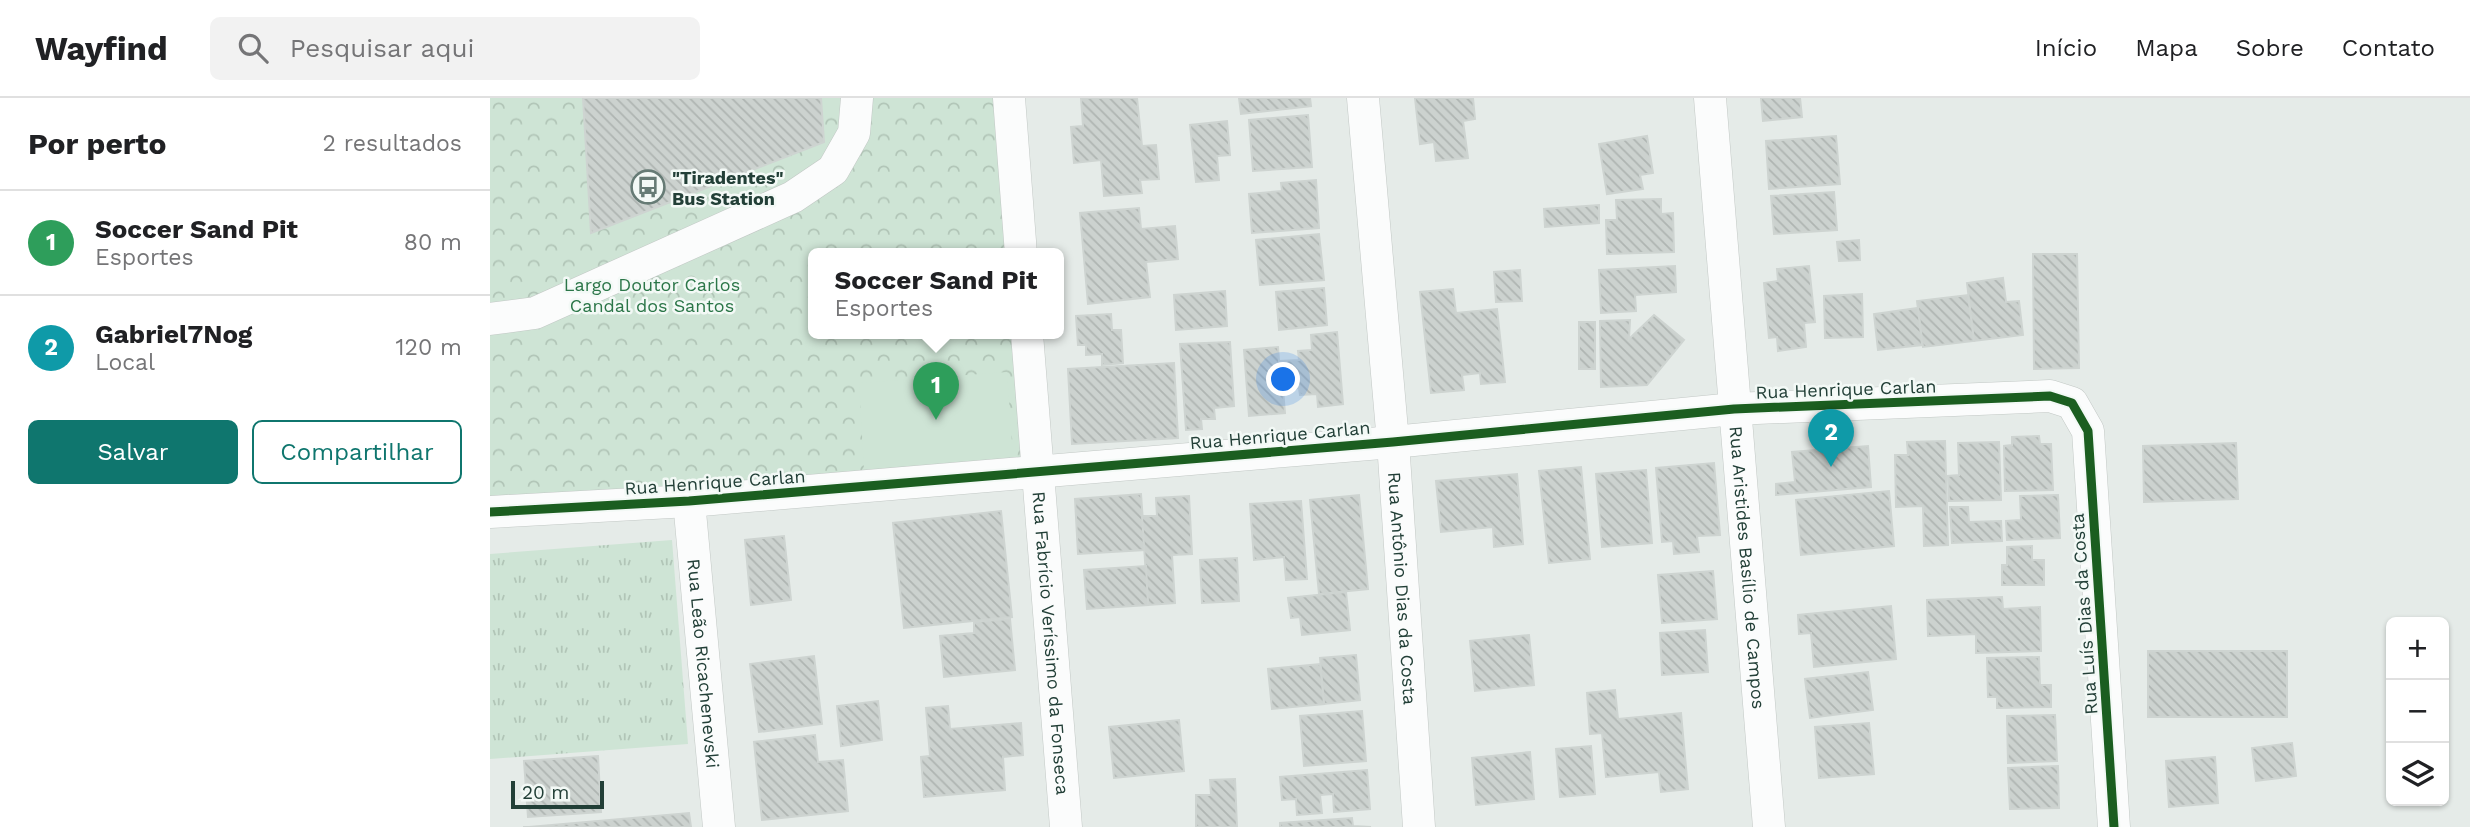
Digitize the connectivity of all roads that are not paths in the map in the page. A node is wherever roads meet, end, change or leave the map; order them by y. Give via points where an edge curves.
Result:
1 (857, 98) edge
2 (1009, 98) edge
3 (1363, 98) edge
4 (1710, 98) edge
5 (1021, 248) edge
6 (490, 320) edge
7 (1027, 339) edge
8 (2072, 402) joint
9 (1734, 409) junction
10 (1392, 442) junction
11 (1038, 470) junction
12 (689, 501) junction
13 (490, 512) edge
14 (719, 827) edge
15 (1066, 827) edge
16 (1419, 827) edge
17 (1769, 827) edge
18 (2114, 827) edge

1 - 6 street via 854,133 832,170 793,197 535,313
2 - 5 street
3 - 10 street, Rua Antônio Dias da Costa
4 - 9 street, Rua Aristides Basílio de Campos
7 - 11 street, Rua Fabrício Veríssimo da Fonseca
8 - 9 street, Rua Henrique Carlan via 2050,396
8 - 18 street, Rua Luís Dias da Costa via 2088,431
9 - 10 street, Rua Henrique Carlan
9 - 17 street, Rua Aristides Basílio de Campos
10 - 11 street, Rua Henrique Carlan
10 - 16 street, Rua Antônio Dias da Costa
11 - 12 street, Rua Henrique Carlan
11 - 15 street, Rua Fabrício Veríssimo da Fonseca
12 - 13 street, Rua Henrique Carlan
12 - 14 street, Rua Leão Ricachenevski

